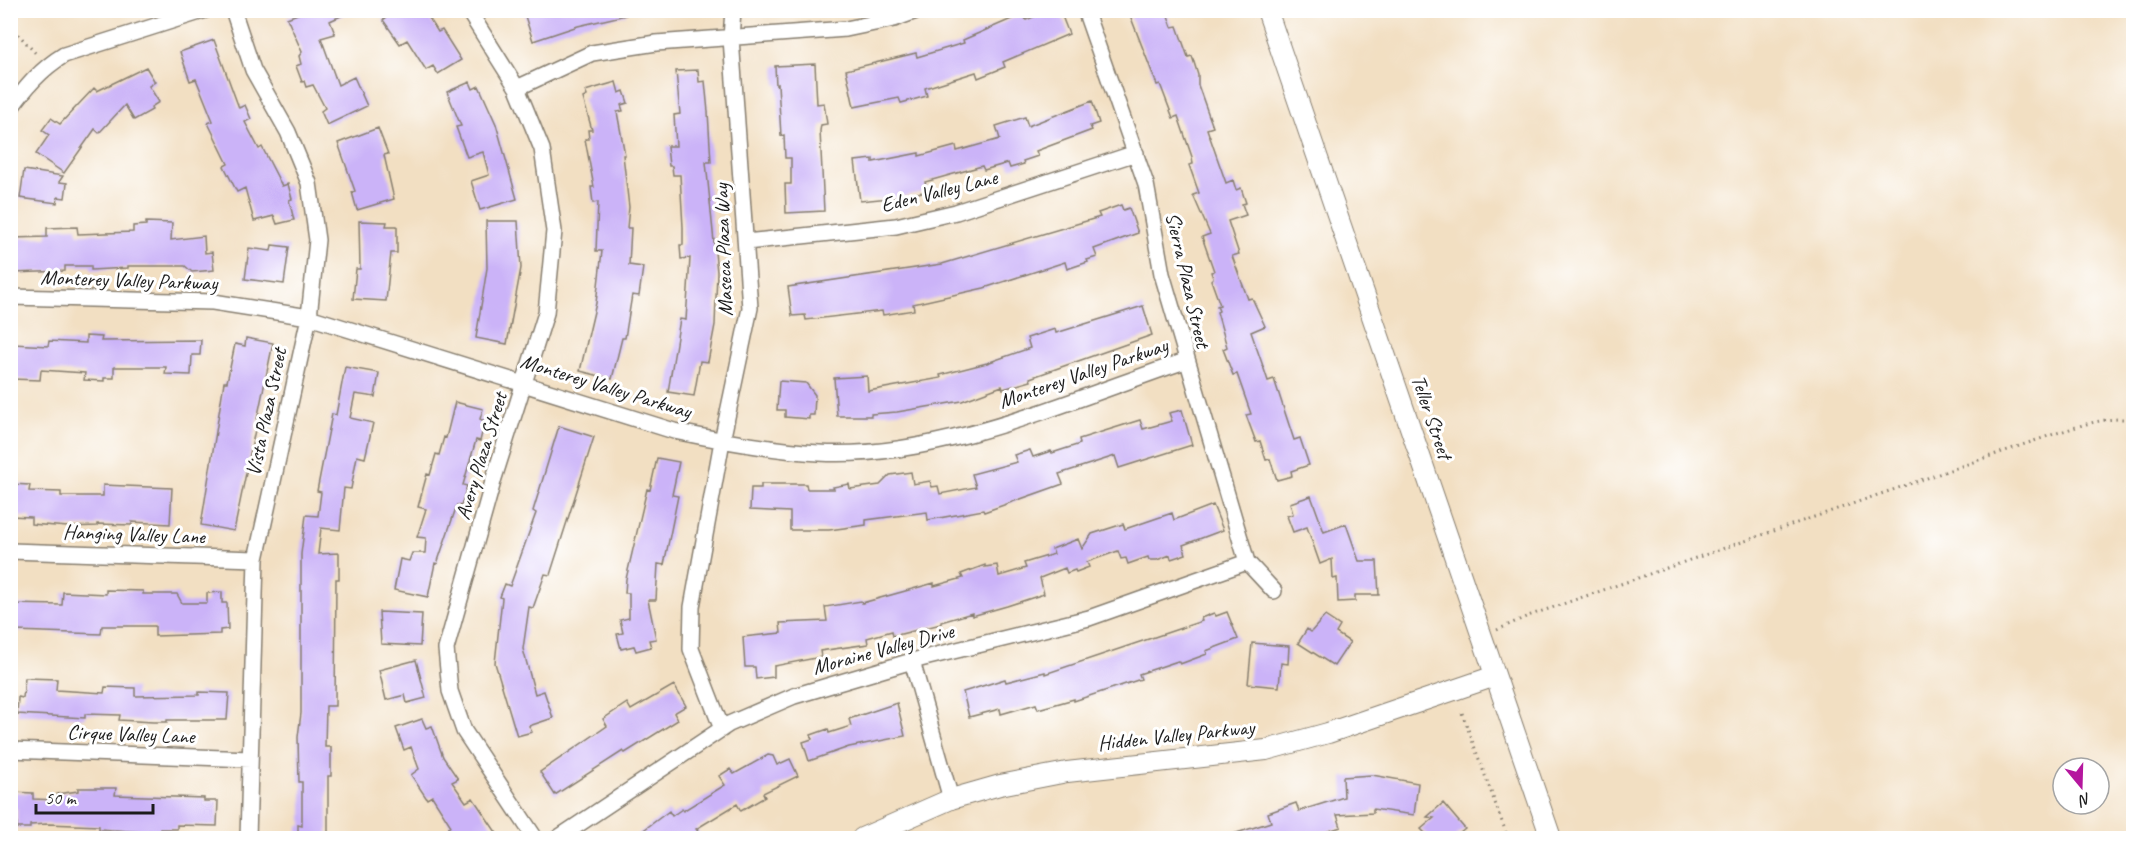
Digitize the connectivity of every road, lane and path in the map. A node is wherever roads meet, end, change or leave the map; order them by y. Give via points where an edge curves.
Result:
1 (206, 10) edge
2 (233, 10) edge
3 (468, 10) edge
4 (733, 10) edge
5 (919, 10) edge
6 (1085, 10) edge
7 (1267, 10) edge
8 (10, 25) edge
9 (731, 38) junction
10 (49, 64) junction
11 (517, 88) junction
12 (10, 109) edge
13 (1136, 153) junction
14 (746, 242) junction
15 (10, 297) edge
16 (309, 317) junction
17 (1185, 361) junction
18 (525, 384) junction
19 (2133, 420) edge
20 (722, 441) junction
21 (10, 552) edge
22 (256, 559) junction
23 (1247, 562) junction
24 (1275, 591) dead end
25 (1482, 637) junction
26 (912, 661) junction
27 (1495, 676) junction
28 (1462, 713) dead end
29 (722, 729) junction
30 (10, 750) edge
31 (250, 759) junction
32 (951, 799) junction
33 (248, 838) edge
34 (535, 838) edge
35 (558, 838) edge
36 (862, 838) edge
37 (1508, 838) edge
38 (1551, 838) edge

1 - 10 street via 78,48
2 - 16 street, Vista Plaza Street via 253,70 288,132 309,183 317,240
3 - 11 street, Avery Plaza Street
4 - 9 street, Maseca Plaza Way
5 - 9 street via 846,29
6 - 13 street, Sierra Plaza Street
7 - 25 street, Teller Street
8 - 10 path
9 - 11 street via 592,52
9 - 14 street, Maseca Plaza Way
10 - 12 street
11 - 18 street, Avery Plaza Street via 542,148 555,231 546,313
13 - 14 street, Eden Valley Lane via 956,212 896,226
13 - 17 street, Sierra Plaza Street
14 - 20 street, Maseca Plaza Way via 750,308
15 - 16 street, Monterey Valley Parkway via 213,302
16 - 18 street, Monterey Valley Parkway
16 - 22 street, Vista Plaza Street
17 - 20 street, Monterey Valley Parkway via 1018,419 939,441 868,452 819,453
17 - 23 street, Sierra Plaza Street
18 - 20 street, Monterey Valley Parkway via 674,431
18 - 34 street, Avery Plaza Street via 446,649 450,690 464,731
19 - 25 path via 2110,419 2066,430 1528,616
20 - 29 street, Maseca Plaza Way via 692,607 691,649
21 - 22 street, Hanging Valley Lane
22 - 31 street, Vista Plaza Street
23 - 24 street
23 - 26 street, Moraine Valley Drive via 1089,618
25 - 27 street, Teller Street
26 - 29 street, Moraine Valley Drive via 794,696
26 - 32 street
27 - 32 street, Hidden Valley Parkway via 1266,750 1067,771
27 - 38 street, Teller Street
28 - 37 path
29 - 35 street, Moraine Valley Drive
30 - 31 street, Cirque Valley Lane
31 - 33 street, Vista Plaza Street
32 - 36 street, Hidden Valley Parkway

